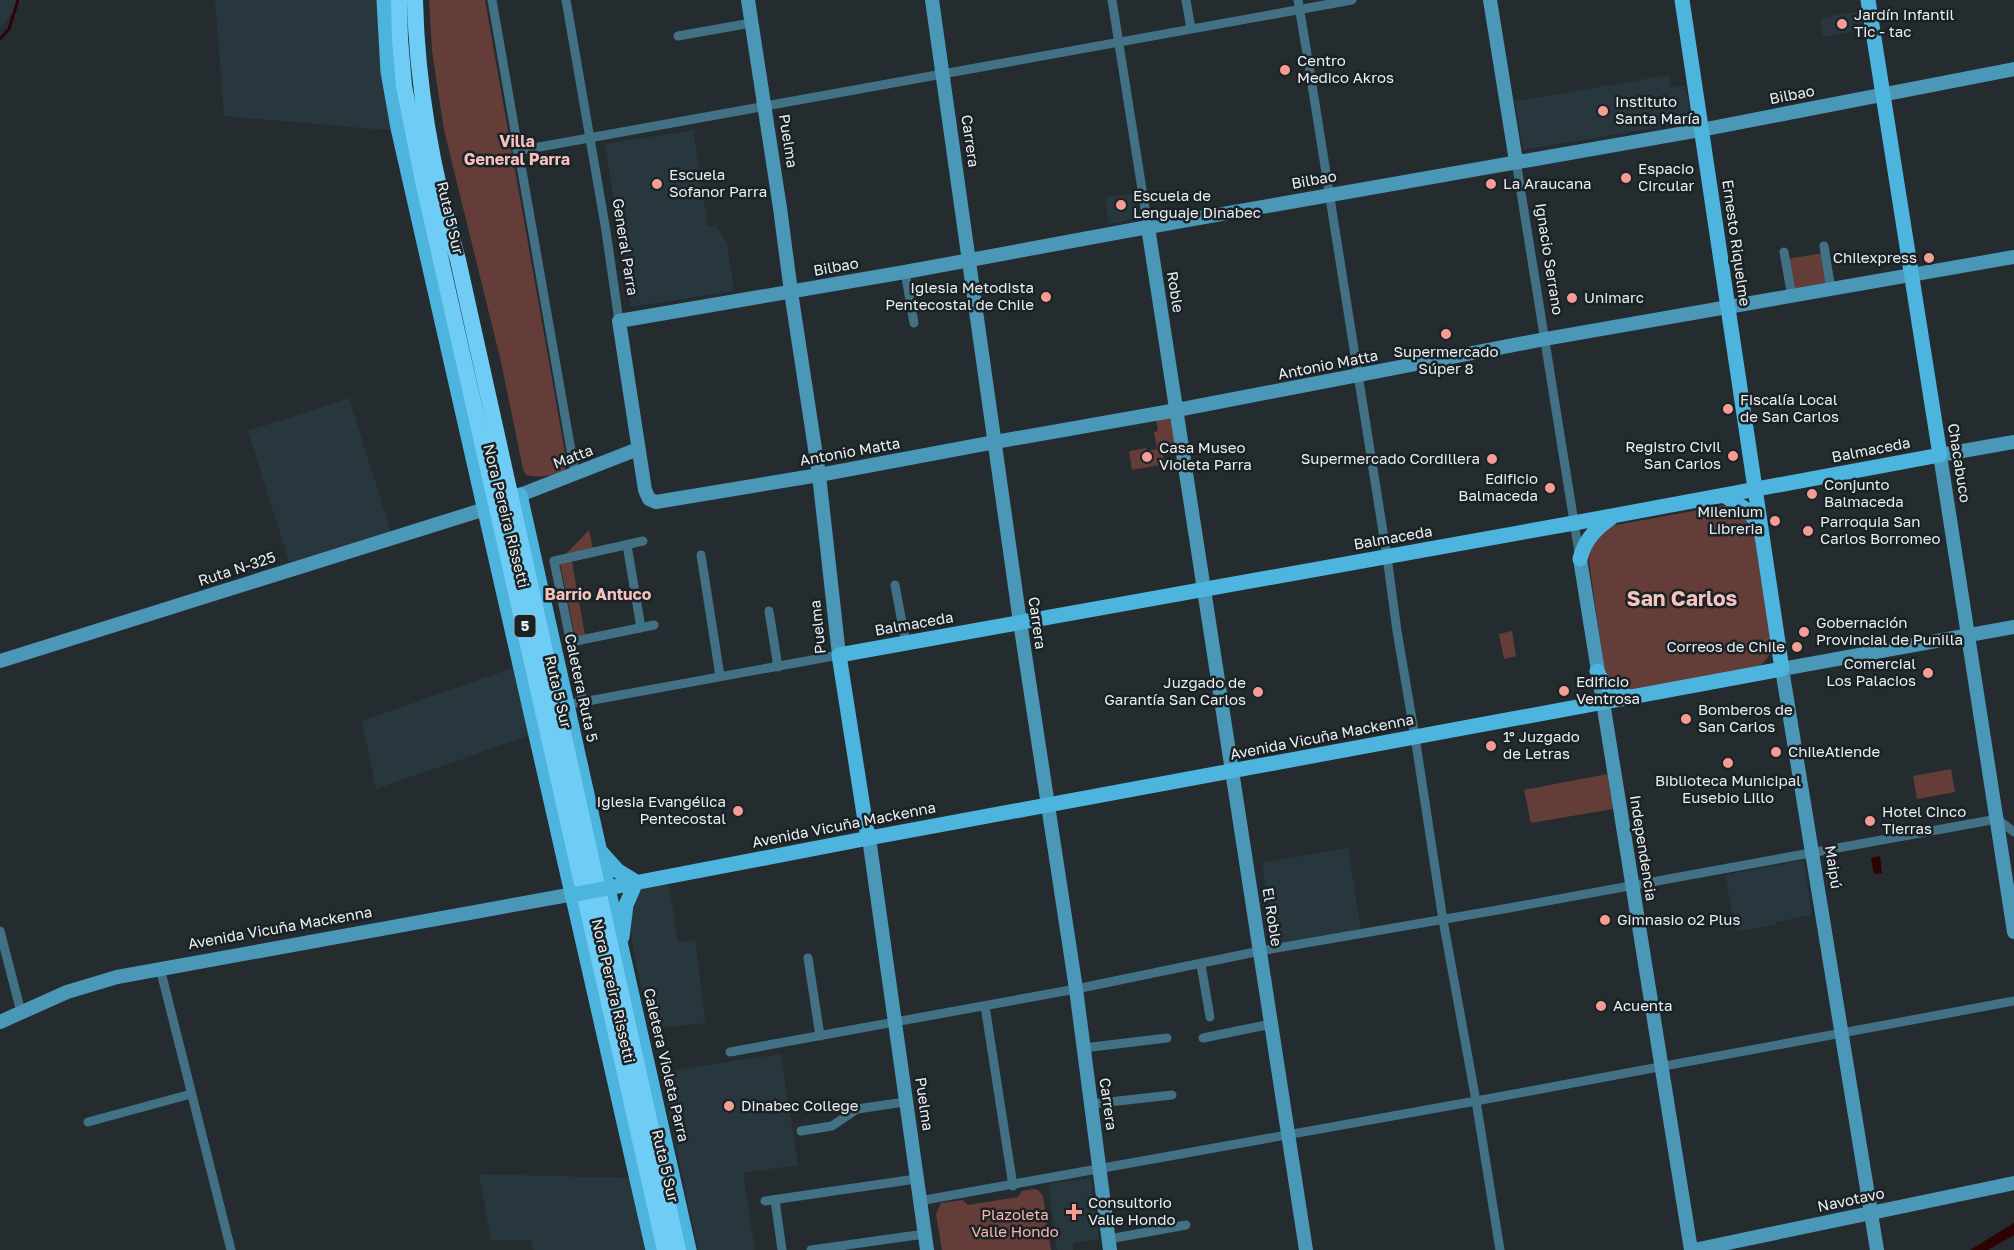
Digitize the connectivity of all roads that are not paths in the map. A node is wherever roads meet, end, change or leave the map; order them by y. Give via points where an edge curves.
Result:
1 (384, 0) edge
2 (399, 0) edge
3 (415, 0) edge
4 (492, 0) edge
5 (566, 0) edge
6 (748, 0) edge
7 (932, 0) edge
8 (1112, 0) edge
9 (1186, 0) edge
10 (1352, 0) edge
11 (1490, 0) edge
12 (1682, 0) edge
13 (1868, 0) edge
14 (1298, 5) edge
15 (751, 22) junction
16 (1191, 29) junction
17 (678, 36) dead end
18 (1118, 42) junction
19 (2014, 69) edge
20 (944, 74) junction
21 (1884, 94) junction
22 (764, 105) junction
23 (1701, 130) junction
24 (590, 138) junction
25 (517, 150) junction
26 (1516, 161) junction
27 (1329, 195) junction
28 (1148, 227) junction
29 (1824, 246) dead end
30 (1784, 252) dead end
31 (2014, 257) edge
32 (458, 260) junction
33 (970, 260) junction
34 (905, 272) junction
35 (1911, 275) junction
36 (1831, 290) junction
37 (791, 292) junction
38 (1792, 297) junction
39 (1728, 308) junction
40 (620, 321) junction
41 (914, 322) dead end
42 (1545, 339) junction
43 (1357, 376) junction
44 (1177, 410) junction
45 (994, 442) junction
46 (2014, 442) edge
47 (638, 449) junction
48 (1940, 455) junction
49 (575, 473) junction
50 (819, 475) junction
51 (1755, 490) junction
52 (520, 495) junction
53 (1725, 496) junction
54 (649, 499) joint
55 (485, 509) junction
56 (1616, 515) junction
57 (1574, 523) junction
58 (1760, 525) junction
59 (643, 541) dead end
60 (627, 545) junction
61 (701, 555) dead end
62 (1387, 557) junction
63 (1580, 559) junction
64 (896, 585) dead end
65 (1203, 590) junction
66 (769, 610) dead end
67 (1020, 622) junction
68 (654, 625) dead end
69 (2014, 627) edge
70 (641, 628) junction
71 (1969, 636) junction
72 (1778, 637) junction
73 (571, 642) junction
74 (906, 644) junction
75 (839, 655) junction
76 (0, 661) edge
77 (778, 667) junction
78 (1782, 669) junction
79 (1597, 671) junction
80 (720, 676) junction
81 (1748, 677) junction
82 (1640, 697) junction
83 (583, 702) junction
84 (1602, 704) junction
85 (566, 705) junction
86 (1416, 737) junction
87 (1231, 772) junction
88 (1048, 806) junction
89 (1997, 819) junction
90 (2014, 832) edge
91 (869, 838) junction
92 (598, 849) junction
93 (1812, 852) junction
94 (636, 882) junction
95 (1632, 886) junction
96 (605, 889) junction
97 (575, 894) junction
98 (1443, 920) junction
99 (0, 931) edge
100 (2014, 932) edge
101 (1260, 951) junction
102 (622, 952) junction
103 (808, 958) dead end
104 (1201, 965) junction
105 (160, 968) junction
106 (1076, 989) junction
107 (2014, 1001) edge
108 (985, 1006) junction
109 (21, 1012) junction
110 (1210, 1017) dead end
111 (0, 1022) edge
112 (895, 1022) junction
113 (1271, 1024) junction
114 (1841, 1032) junction
115 (820, 1036) junction
116 (1167, 1038) dead end
117 (1203, 1038) dead end
118 (1083, 1048) junction
119 (730, 1052) dead end
120 (1661, 1067) junction
121 (191, 1094) junction
122 (1172, 1095) dead end
123 (1476, 1101) junction
124 (905, 1102) junction
125 (1091, 1104) junction
126 (88, 1122) dead end
127 (801, 1131) dead end
128 (1288, 1135) junction
129 (1099, 1170) junction
130 (916, 1179) junction
131 (2014, 1183) edge
132 (1013, 1186) junction
133 (776, 1200) junction
134 (919, 1201) junction
135 (765, 1202) dead end
136 (1870, 1213) junction
137 (1186, 1225) dead end
138 (924, 1234) junction
139 (1109, 1245) edge
140 (231, 1250) edge
141 (653, 1250) edge
142 (665, 1250) edge
143 (678, 1250) edge
144 (689, 1250) edge
145 (782, 1250) edge
146 (811, 1250) edge
147 (927, 1250) edge
148 (1306, 1250) edge
149 (1500, 1250) edge
150 (1693, 1250) edge
151 (1876, 1250) edge

1 - 55 main road, Nora Pereira Rissetti via 394,107
2 - 142 highway, Ruta 5 Sur / 5 via 404,86 429,208
3 - 32 highway, Ruta 5 Sur / 5 via 427,128
4 - 25 street
5 - 24 street, General Parra
6 - 15 street, Puelma
7 - 20 street, Carrera
8 - 18 street, Roble
9 - 16 street
10 - 14 street
11 - 26 street, Ignacio Serrano
12 - 23 main road, Ernesto Riquelme
13 - 21 main road, Chacabuco
14 - 16 street
14 - 27 street
15 - 17 street
15 - 22 street, Puelma
16 - 18 street
18 - 20 street
18 - 28 street, Roble
19 - 21 street, Bilbao
20 - 22 street
20 - 33 street, Carrera
21 - 23 street, Bilbao
21 - 35 main road, Chacabuco
22 - 24 street
22 - 37 street, Puelma
23 - 26 street, Bilbao
23 - 39 main road, Ernesto Riquelme
24 - 25 street
24 - 40 street, General Parra
25 - 49 street
26 - 27 street, Bilbao
26 - 42 street, Ignacio Serrano
27 - 28 street, Bilbao
27 - 43 street
28 - 33 street, Bilbao
28 - 44 street, Roble
29 - 36 street
30 - 38 street
31 - 35 street, Antonio Matta
32 - 52 highway via 491,371
32 - 143 highway, Ruta 5 Sur / 5
33 - 34 street, Bilbao
33 - 45 street, Carrera
34 - 37 street, Bilbao
34 - 41 street
35 - 36 street, Antonio Matta
35 - 48 main road, Chacabuco
36 - 38 street, Antonio Matta
37 - 40 street, Bilbao
37 - 50 street, Puelma
38 - 39 street, Antonio Matta
39 - 42 street, Antonio Matta
39 - 51 main road, Ernesto Riquelme
40 - 47 street, General Parra
42 - 43 street, Antonio Matta
42 - 57 street, Ignacio Serrano
43 - 44 street, Antonio Matta
43 - 62 street
44 - 45 street, Antonio Matta
44 - 65 street, Roble
45 - 50 street, Antonio Matta
45 - 67 street, Carrera
46 - 48 street, Balmaceda
47 - 49 street, Matta
47 - 54 street, General Parra
48 - 51 main road, Balmaceda
48 - 71 street, Chacabuco
49 - 52 street, Matta
50 - 54 street, Antonio Matta
50 - 75 street, Puelma
51 - 53 main road, Balmaceda
51 - 58 main road, Maipú
52 - 85 main road, Caletera Ruta 5
53 - 56 main road, Balmaceda
53 - 58 main road via 1747,510
55 - 76 street, Ruta N-325
55 - 97 main road, Nora Pereira Rissetti
56 - 57 main road, Balmaceda
56 - 63 main road via 1593,533
57 - 62 main road, Balmaceda
57 - 63 street, Independencia
58 - 72 main road, Maipú
59 - 60 street
60 - 70 street
60 - 73 street via 554,561
61 - 80 street
62 - 65 main road, Balmaceda
62 - 86 street
63 - 79 street, Independencia
64 - 74 street
65 - 67 main road, Balmaceda
65 - 87 street, El Roble
66 - 77 street
67 - 74 main road, Balmaceda
67 - 88 street, Carrera
68 - 70 street
69 - 71 street, Avenida Vicuña Mackenna
70 - 73 street
71 - 78 street, Avenida Vicuña Mackenna
71 - 89 street, Chacabuco
72 - 78 main road, Maipú
72 - 81 main road via 1768,661
73 - 83 street
74 - 75 main road, Balmaceda
75 - 77 street, Balmaceda
75 - 91 main road, Puelma
77 - 80 street, Balmaceda
78 - 81 main road, Avenida Vicuña Mackenna
78 - 93 street, Maipú
79 - 82 main road via 1612,690
79 - 84 street, Independencia
80 - 83 street, Balmaceda
81 - 82 main road, Avenida Vicuña Mackenna
82 - 84 main road, Avenida Vicuña Mackenna
83 - 85 street, Balmaceda
84 - 86 main road, Avenida Vicuña Mackenna
84 - 95 street, Independencia
85 - 92 main road, Caletera Ruta 5
86 - 87 main road, Avenida Vicuña Mackenna
86 - 98 street
87 - 88 main road, Avenida Vicuña Mackenna
87 - 101 street, El Roble
88 - 91 main road, Avenida Vicuña Mackenna
88 - 106 street, Carrera
89 - 90 street
89 - 93 street
89 - 100 street, Chacabuco
91 - 94 main road, Avenida Vicuña Mackenna
91 - 112 street, Puelma
92 - 94 main road via 618,871
92 - 96 main road, Caletera Ruta 5
93 - 95 street
93 - 114 street, Maipú
94 - 96 main road, Avenida Vicuña Mackenna
94 - 102 main road via 626,905
95 - 98 street
95 - 120 street, Independencia
96 - 97 main road, Avenida Vicuña Mackenna, bridge
96 - 102 main road, Caletera Violeta Parra
97 - 105 street, Avenida Vicuña Mackenna
97 - 141 main road, Nora Pereira Rissetti
98 - 101 street
98 - 123 street
99 - 109 street
101 - 104 street
101 - 113 street, El Roble
102 - 144 main road, Caletera Violeta Parra
103 - 115 street
104 - 106 street
104 - 110 street
105 - 109 street, Avenida Vicuña Mackenna via 96,982
105 - 121 street
106 - 108 street
106 - 118 street, Carrera
107 - 114 street
108 - 112 street
108 - 132 street
109 - 111 street, Avenida Vicuña Mackenna
112 - 115 street
112 - 124 street, Puelma
113 - 117 street
113 - 128 street, El Roble
114 - 120 street
114 - 136 street, Maipú
115 - 119 street
116 - 118 street
118 - 125 street, Carrera
120 - 123 street
120 - 150 street, Independencia
121 - 126 street
121 - 140 street
122 - 125 street
123 - 128 street
123 - 149 street
124 - 127 street via 857,1109 832,1126
124 - 130 street, Puelma
125 - 129 street, Carrera
128 - 129 street
128 - 148 street, El Roble
129 - 132 street
129 - 139 street, Carrera
130 - 133 street
130 - 134 street, Puelma
131 - 136 street, Navotavo
132 - 134 street
133 - 135 street
133 - 145 street
134 - 138 street, Puelma
136 - 150 street, Navotavo
136 - 151 street, Maipú
137 - 139 street
138 - 146 street
138 - 147 street, Puelma

